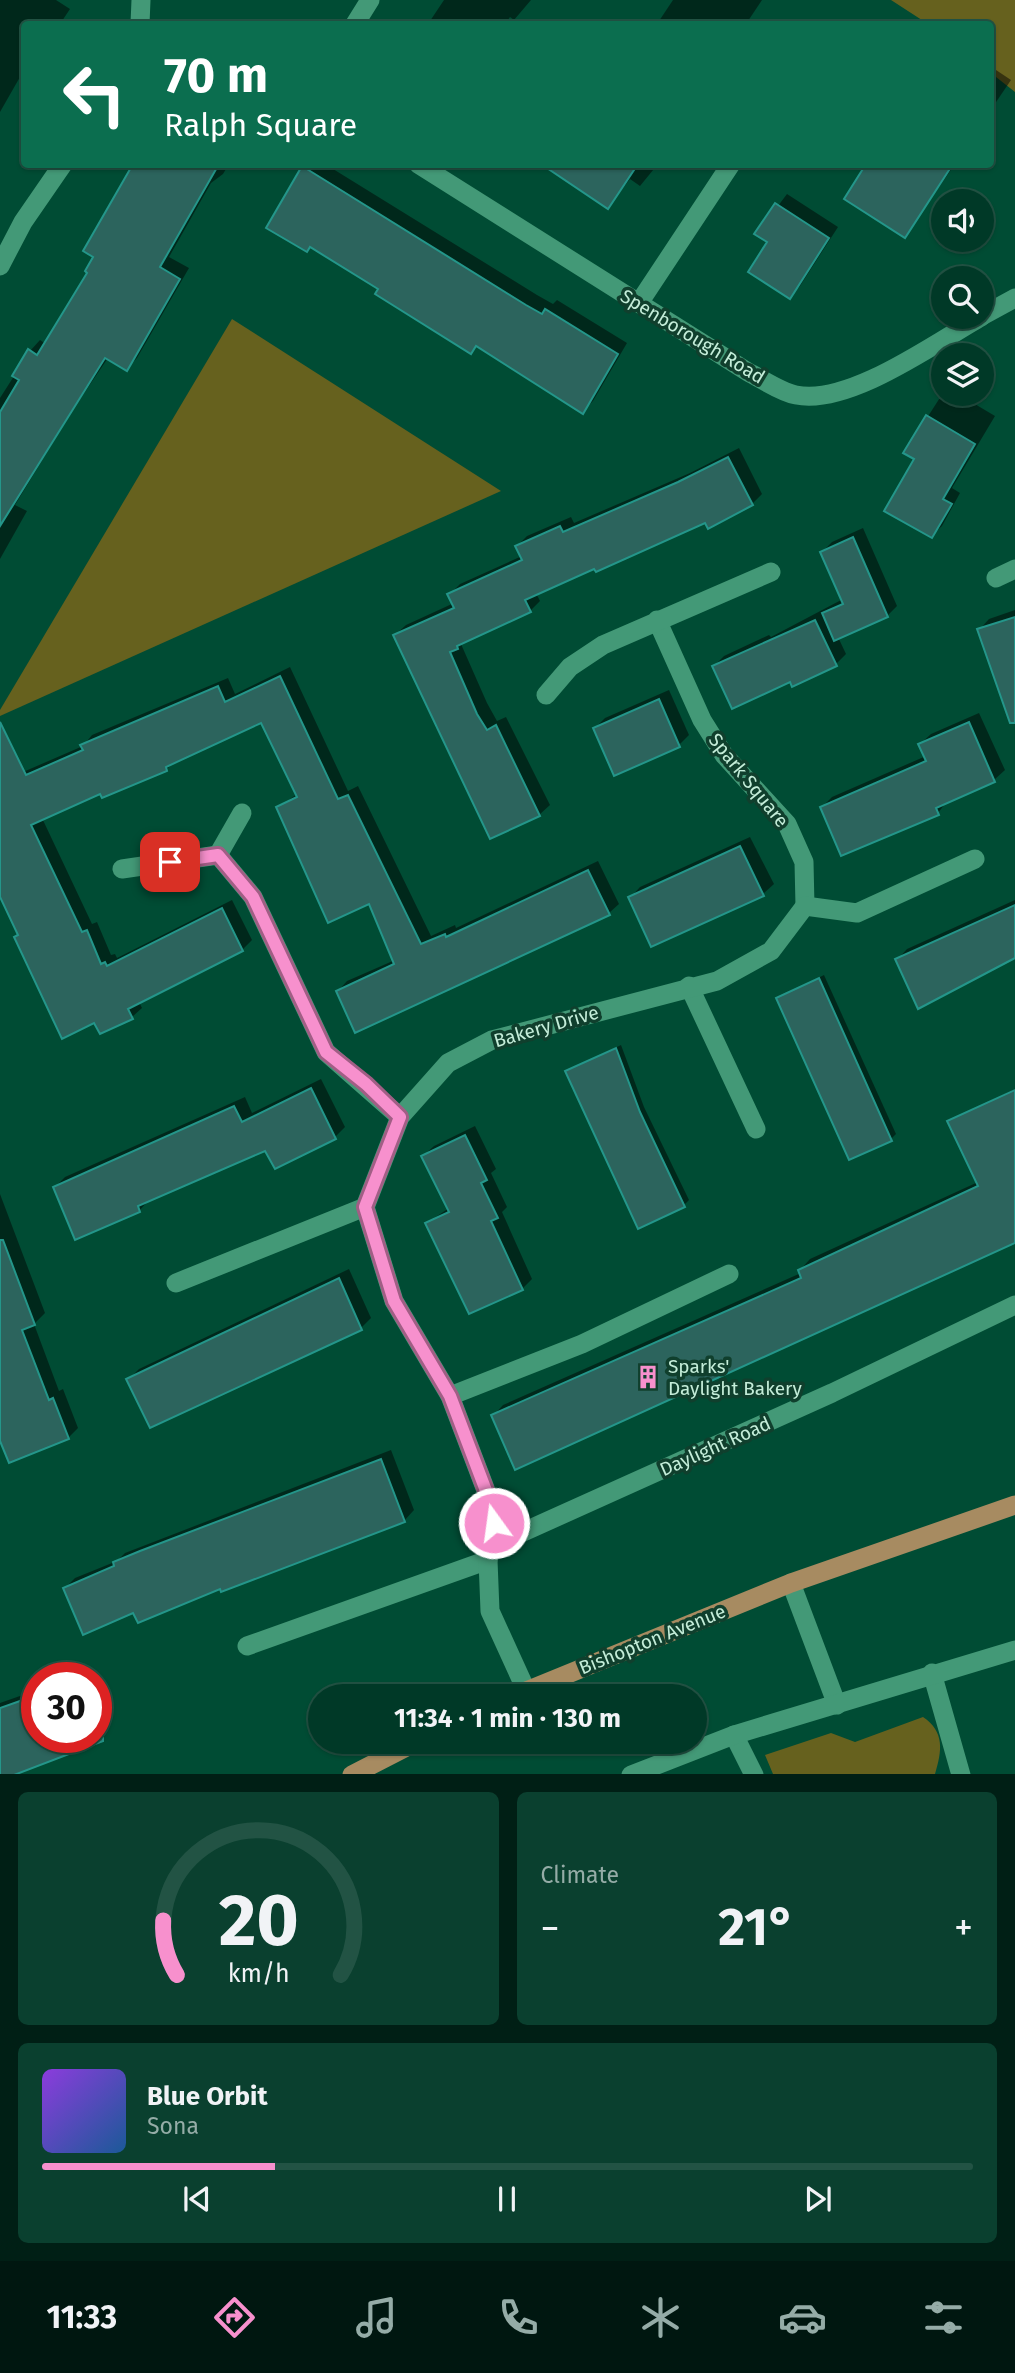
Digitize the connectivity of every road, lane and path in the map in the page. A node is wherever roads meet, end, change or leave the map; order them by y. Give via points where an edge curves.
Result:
1 (141, 0) edge
2 (370, 0) edge
3 (140, 21) edge
4 (357, 21) edge
5 (60, 168) edge
6 (424, 168) edge
7 (728, 168) edge
8 (0, 266) edge
9 (1015, 298) edge
10 (639, 303) junction
11 (994, 310) edge
12 (960, 329) edge
13 (1015, 569) edge
14 (771, 572) dead end
15 (996, 578) dead end
16 (657, 620) junction
17 (546, 695) dead end
18 (242, 813) dead end
19 (218, 855) junction
20 (975, 859) dead end
21 (122, 869) dead end
22 (805, 906) junction
23 (689, 986) junction
24 (400, 1117) junction
25 (756, 1129) dead end
26 (365, 1207) junction
27 (729, 1274) dead end
28 (176, 1283) dead end
29 (1015, 1305) edge
30 (450, 1396) junction
31 (1015, 1505) edge
32 (489, 1553) junction
33 (791, 1583) junction
34 (247, 1646) dead end
35 (1015, 1650) edge
36 (932, 1673) junction
37 (517, 1684) edge
38 (542, 1684) edge
39 (837, 1705) junction
40 (734, 1735) junction
41 (392, 1754) edge
42 (352, 1774) edge
43 (631, 1774) edge
44 (754, 1774) edge
45 (961, 1774) edge

1 - 3 street
2 - 4 street
5 - 8 street
6 - 10 street, Spenborough Road
7 - 10 street
9 - 11 street, Spenborough Road
10 - 12 street, Spenborough Road via 748,372 794,395 820,396 859,386
13 - 15 street
14 - 16 street
16 - 17 street via 603,645 570,667
16 - 22 street, Spark Square via 702,720 724,755 787,824 804,862
18 - 19 street
19 - 21 street
19 - 24 street via 253,897 326,1052
20 - 22 street via 857,913
22 - 23 street, Bakery Drive via 771,951 717,981
23 - 24 street, Bakery Drive via 492,1040 448,1063
23 - 25 street
24 - 26 street, Bakery Drive
26 - 28 street
26 - 30 street via 394,1301
27 - 30 street via 582,1345
29 - 32 street, Daylight Road
30 - 32 street via 488,1496 494,1523
31 - 33 main road, Bishopton Avenue
32 - 34 street
32 - 37 street via 490,1611
33 - 38 main road, Bishopton Avenue
33 - 39 street
35 - 36 street
36 - 39 street
36 - 45 street
39 - 40 street
40 - 43 street
40 - 44 street
41 - 42 main road

